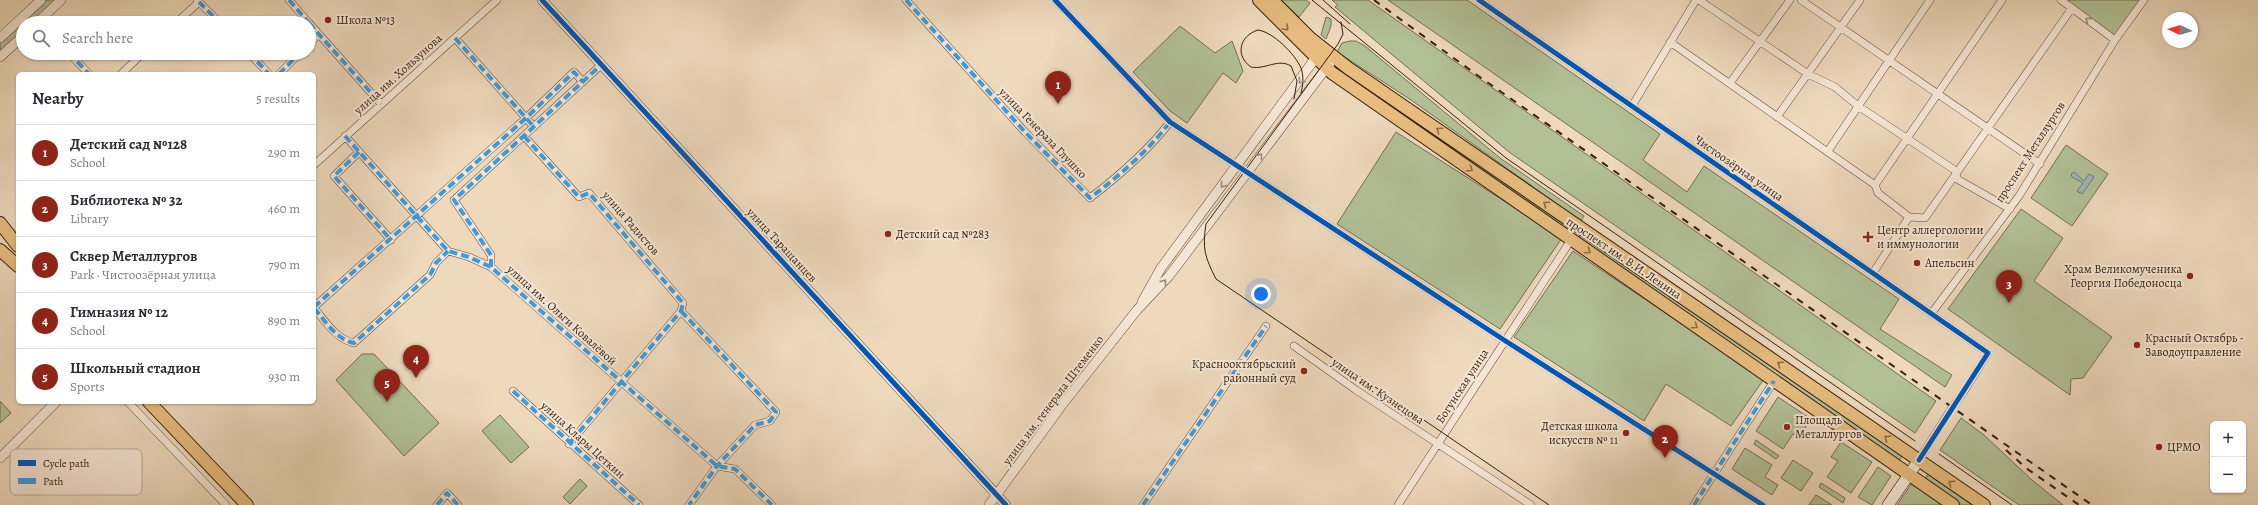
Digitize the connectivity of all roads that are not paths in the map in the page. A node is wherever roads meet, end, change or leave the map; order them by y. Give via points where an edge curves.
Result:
1 (41, 0) edge
2 (61, 0) edge
3 (288, 0) edge
4 (497, 0) edge
5 (542, 0) edge
6 (906, 0) edge
7 (1055, 0) edge
8 (1259, 0) edge
9 (1272, 0) edge
10 (1479, 0) edge
11 (1697, 0) edge
12 (1790, 0) edge
13 (1801, 0) edge
14 (1860, 0) edge
15 (1930, 0) edge
16 (2002, 0) edge
17 (2061, 0) edge
18 (2144, 0) edge
19 (198, 1) edge
20 (2072, 8) junction
21 (24, 16) edge
22 (45, 16) edge
23 (183, 16) edge
24 (213, 16) edge
25 (303, 16) edge
26 (16, 23) edge
27 (1841, 27) junction
28 (316, 31) edge
29 (319, 34) junction
30 (316, 37) edge
31 (0, 38) edge
32 (455, 38) junction
33 (2115, 40) junction
34 (1760, 41) junction
35 (16, 42) edge
36 (1670, 42) junction
37 (1319, 54) junction
38 (0, 57) edge
39 (1334, 58) junction
40 (76, 60) edge
41 (136, 60) edge
42 (256, 60) edge
43 (293, 60) edge
44 (1889, 61) junction
45 (601, 65) junction
46 (1326, 68) junction
47 (87, 72) edge
48 (123, 72) edge
49 (267, 72) edge
50 (281, 72) edge
51 (1808, 74) junction
52 (583, 82) junction
53 (1730, 83) junction
54 (1937, 94) junction
55 (381, 104) junction
56 (1632, 106) junction
57 (1858, 106) junction
58 (1777, 117) junction
59 (526, 118) junction
60 (1170, 122) junction
61 (534, 127) junction
62 (1986, 129) junction
63 (345, 136) junction
64 (524, 136) junction
65 (1909, 139) junction
66 (1828, 151) junction
67 (359, 152) junction
68 (316, 163) edge
69 (2040, 164) junction
70 (1238, 166) junction
71 (1956, 171) junction
72 (1247, 172) junction
73 (1875, 186) junction
74 (2010, 209) junction
75 (417, 217) junction
76 (1909, 217) junction
77 (0, 223) edge
78 (1579, 227) junction
79 (391, 240) junction
80 (1571, 240) junction
81 (16, 243) edge
82 (0, 250) edge
83 (448, 251) junction
84 (16, 264) edge
85 (491, 267) junction
86 (1873, 273) junction
87 (316, 306) edge
88 (682, 307) junction
89 (316, 310) edge
90 (1137, 310) junction
91 (1931, 314) junction
92 (1266, 326) dead end
93 (1504, 340) junction
94 (1294, 346) dead end
95 (1774, 381) junction
96 (622, 383) junction
97 (513, 391) dead end
98 (54, 404) edge
99 (130, 404) edge
100 (151, 404) edge
101 (161, 404) edge
102 (570, 444) junction
103 (1437, 444) junction
104 (0, 458) edge
105 (1919, 460) junction
106 (717, 466) junction
107 (1714, 473) junction
108 (1909, 474) junction
109 (997, 495) junction
110 (226, 505) edge
111 (246, 505) edge
112 (256, 505) edge
113 (437, 505) edge
114 (458, 505) edge
115 (638, 505) edge
116 (689, 505) edge
117 (772, 505) edge
118 (989, 505) edge
119 (1006, 505) edge
120 (1143, 505) edge
121 (1398, 505) edge
122 (1531, 505) edge
123 (1694, 505) edge
124 (1763, 505) edge
125 (1888, 505) edge
126 (1954, 505) edge
127 (1984, 505) edge

1 - 21 street
2 - 22 street
3 - 25 street
4 - 32 street, улица им. Хользунова
5 - 45 street, улица Таращанцев
6 - 60 street, улица Генерала Глушко via 1025,132 1090,198 1118,177 1157,139
7 - 60 street
8 -> 37 main road, проспект им. В.И. Ленина
9 - 37 main road, проспект им. В.И. Ленина
10 - 56 street, Чистоозёрная улица
11 - 34 street
11 - 36 street
12 - 34 street
13 - 27 street
14 - 27 street
15 - 44 street
16 - 54 street
17 - 20 street
18 - 33 street, проспект Металлургов
19 - 23 street
19 - 24 street
33 -> 20 street
20 - 62 street
26 - 31 street
27 - 44 street
27 - 51 street
28 - 29 street
29 - 30 street
29 - 55 street
32 - 55 street, улица им. Хользунова
32 - 59 street
33 - 69 street, проспект Металлургов
34 - 51 street
34 - 53 street
35 - 38 street
36 - 53 street
36 - 56 street
37 - 39 main road, проспект им. В.И. Ленина
37 - 46 main road, проспект им. В.И. Ленина
37 -> 70 street, улица им. генерала Штеменко
39 - 46 street, улица им. генерала Штеменко
78 -> 39 main road, проспект им. В.И. Ленина
40 - 47 street
41 - 48 street
42 - 49 street
43 - 50 street
44 - 54 street
44 - 57 street
45 - 52 street
45 - 109 street, улица Таращанцев
72 -> 46 street, улица им. генерала Штеменко
46 -> 80 main road, проспект им. В.И. Ленина
51 - 57 street via 1835,87
51 - 58 street
52 - 59 street via 574,72
52 - 61 street
53 - 58 street
54 - 62 street
54 - 65 street
55 - 63 street, улица им. Хользунова
56 - 86 street, Чистоозёрная улица
57 - 65 street
57 - 66 street
58 - 66 street
59 - 61 street
59 - 75 street
60 - 70 street
61 - 64 street
62 - 69 street
62 - 71 street
63 - 67 street
63 - 68 street, улица им. Хользунова
64 - 85 street via 454,200 492,255
64 - 88 street, улица Радистов via 579,197 590,193
65 - 71 street
65 - 73 street
66 - 73 street
67 - 75 street
67 - 79 street via 334,176
69 - 74 street, проспект Металлургов
70 - 72 street
70 -> 90 street, улица им. генерала Штеменко via 1161,268
71 - 74 street via 1957,179
71 - 76 street via 1925,218
90 -> 72 street, улица им. генерала Штеменко via 1162,284
72 - 93 street
73 - 76 street via 1878,193
74 - 91 street, проспект Металлургов
75 - 79 street
75 - 83 street
76 - 86 street
77 - 81 main road
78 - 80 main road
105 -> 78 main road, проспект им. В.И. Ленина
79 - 87 street
80 - 93 street, Богунская улица
80 -> 95 main road, проспект им. В.И. Ленина
82 - 84 main road
83 - 85 street, улица им. Ольги Ковалёвой via 469,256
83 - 89 street via 436,263 430,275 354,344 338,336
85 - 96 street, улица им. Ольги Ковалёвой
86 - 91 street, Чистоозёрная улица
88 - 96 street
88 - 106 street via 776,412 770,421 755,425
90 - 109 street, улица им. генерала Штеменко via 1062,405
91 - 105 street, Чистоозёрная улица, bridge via 1988,353
92 - 120 street
93 - 103 street, Богунская улица
93 - 107 street
94 - 103 street, улица им. Кузнецова
95 - 107 street
95 - 108 main road, проспект им. В.И. Ленина
96 - 102 street
96 - 106 street, улица им. Ольги Ковалёвой
97 - 102 street, улица Клары Цеткин
98 - 104 street
99 - 110 street
100 - 111 main road
101 - 112 main road
102 - 115 street, улица Клары Цеткин
103 - 121 street, Богунская улица
103 - 122 street, улица им. Кузнецова
105 - 108 main road
127 -> 105 main road, проспект им. В.И. Ленина
106 - 116 street
106 - 117 street, улица им. Ольги Ковалёвой via 735,469
107 - 123 street
107 - 124 street
108 - 125 main road
108 - 126 main road, проспект им. В.И. Ленина
109 - 118 street, улица им. генерала Штеменко
109 - 119 street, улица Таращанцев
113 - 114 street via 447,494

